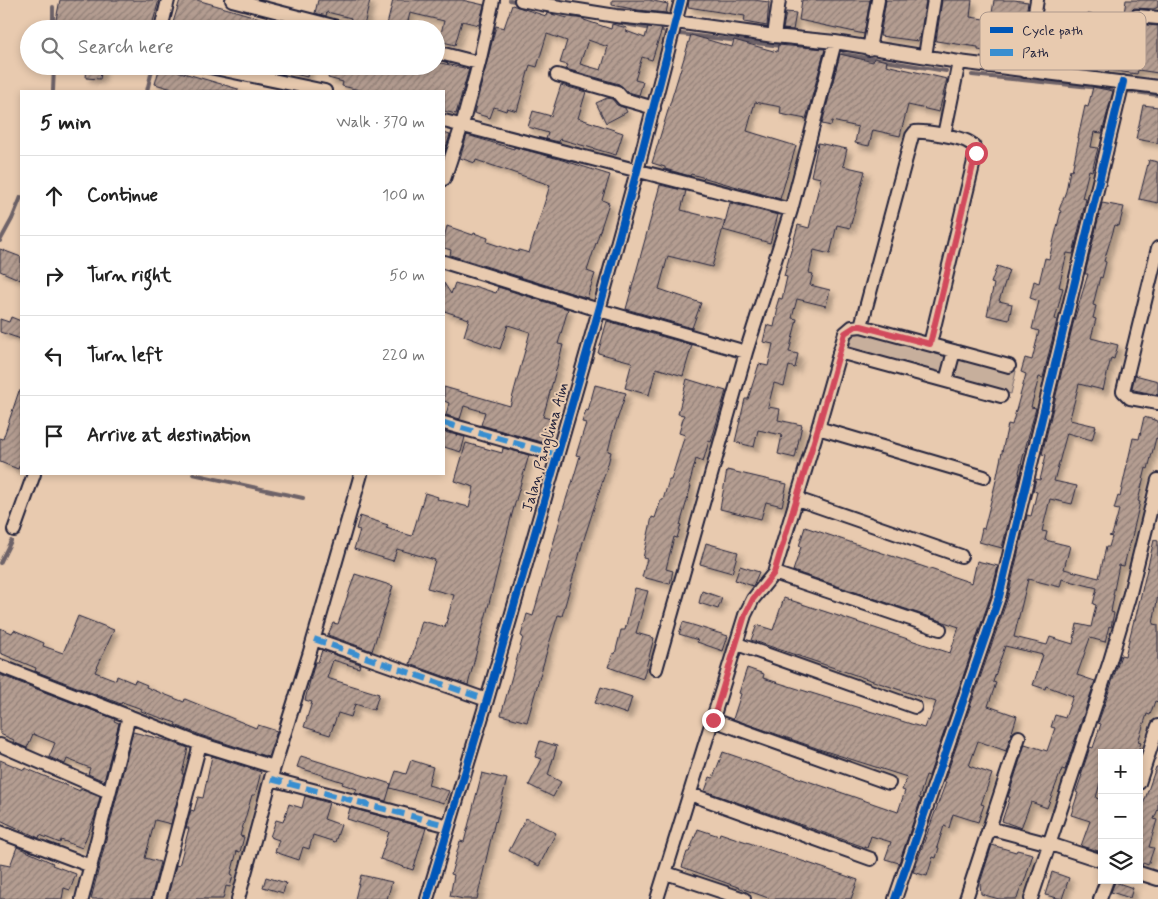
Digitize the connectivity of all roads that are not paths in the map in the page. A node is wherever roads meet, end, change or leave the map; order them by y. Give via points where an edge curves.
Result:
1 (168, 0) edge
2 (232, 0) edge
3 (493, 0) edge
4 (521, 0) edge
5 (681, 0) edge
6 (780, 0) edge
7 (878, 0) edge
8 (934, 0) edge
9 (541, 2) edge
10 (163, 20) edge
11 (310, 20) edge
12 (676, 22) junction
13 (774, 36) junction
14 (835, 42) junction
15 (869, 49) junction
16 (445, 54) edge
17 (925, 56) junction
18 (959, 62) junction
19 (479, 63) junction
20 (980, 65) edge
21 (1018, 70) edge
22 (1025, 71) joint
23 (248, 75) edge
24 (557, 75) dead end
25 (1122, 82) junction
26 (1158, 86) edge
27 (320, 90) edge
28 (654, 108) junction
29 (445, 121) edge
30 (462, 125) junction
31 (944, 135) junction
32 (637, 171) junction
33 (445, 176) edge
34 (790, 210) junction
35 (1158, 248) edge
36 (445, 262) edge
37 (599, 310) junction
38 (861, 326) junction
39 (930, 344) junction
40 (954, 351) junction
41 (746, 352) junction
42 (839, 352) junction
43 (1009, 366) dead end
44 (946, 382) junction
45 (1001, 396) dead end
46 (1158, 403) edge
47 (445, 423) edge
48 (818, 428) junction
49 (557, 455) junction
50 (34, 475) edge
51 (362, 475) edge
52 (984, 477) dead end
53 (1158, 480) edge
54 (797, 499) junction
55 (14, 530) dead end
56 (961, 556) dead end
57 (774, 573) junction
58 (940, 629) dead end
59 (314, 639) junction
60 (737, 644) junction
61 (0, 666) edge
62 (656, 669) dead end
63 (487, 700) junction
64 (915, 707) dead end
65 (128, 716) junction
66 (713, 720) junction
67 (1158, 726) edge
68 (1019, 737) dead end
69 (200, 744) junction
70 (0, 745) edge
71 (1143, 771) edge
72 (272, 773) junction
73 (890, 783) dead end
74 (109, 792) junction
75 (690, 794) junction
76 (449, 826) junction
77 (989, 828) junction
78 (0, 832) edge
79 (1050, 844) junction
80 (871, 859) dead end
81 (1098, 860) edge
82 (91, 866) junction
83 (666, 873) junction
84 (1143, 874) edge
85 (1158, 878) edge
86 (1106, 884) edge
87 (82, 899) edge
88 (159, 899) edge
89 (238, 899) edge
90 (428, 899) edge
91 (658, 899) edge
92 (744, 899) edge
93 (895, 899) edge
94 (966, 899) edge
95 (1031, 899) edge
96 (1100, 899) edge

1 - 10 street
2 - 11 street
3 - 19 street
4 - 9 street
5 - 12 street, Jalan Panglima Aim
6 - 13 street
7 - 15 street
8 - 17 street
9 - 12 street via 616,16
12 - 13 street
12 - 28 street, Jalan Panglima Aim
13 - 14 street
14 - 15 street
14 - 34 street
15 - 17 street
16 - 19 street
17 - 18 street
18 - 20 street
18 - 31 street
19 - 30 street
21 - 22 street
22 - 25 street
23 - 27 street
24 - 28 street via 617,92 623,99
25 - 26 street
25 - 93 street via 1000,597
28 - 32 street, Jalan Panglima Aim
29 - 30 street
30 - 32 street
30 - 33 street
31 - 38 street via 921,131 912,136
31 - 39 street via 970,142 976,153
32 - 34 street
32 - 37 street, Jalan Panglima Aim
34 - 41 street
35 - 46 street via 1122,391 1130,398
36 - 37 street
37 - 41 street
37 - 49 street, Jalan Panglima Aim
38 - 39 street
38 - 42 street via 845,333
39 - 40 street
40 - 43 street
40 - 44 street
41 - 62 street
42 - 44 street
42 - 48 street
44 - 45 street
47 - 49 street
48 - 52 street
48 - 54 street
49 - 63 street, Jalan Panglima Aim
50 - 55 street
51 - 59 street
53 - 79 street via 1129,597
54 - 56 street
54 - 57 street
57 - 58 street
57 - 60 street via 753,599
59 - 63 street
59 - 72 street
60 - 64 street
60 - 66 street
61 - 65 street
63 - 76 street, Jalan Panglima Aim
65 - 69 street
65 - 74 street
66 - 73 street
66 - 75 street
67 - 71 street
68 - 77 street
69 - 72 street
69 - 88 street
70 - 74 street
72 - 76 street
72 - 89 street
74 - 82 street
75 - 80 street
75 - 83 street
76 - 90 street, Jalan Panglima Aim
77 - 79 street
77 - 94 street
78 - 82 street
79 - 81 street
79 - 95 street
82 - 87 street
83 - 91 street
83 - 92 street
84 - 85 street
86 - 96 street

